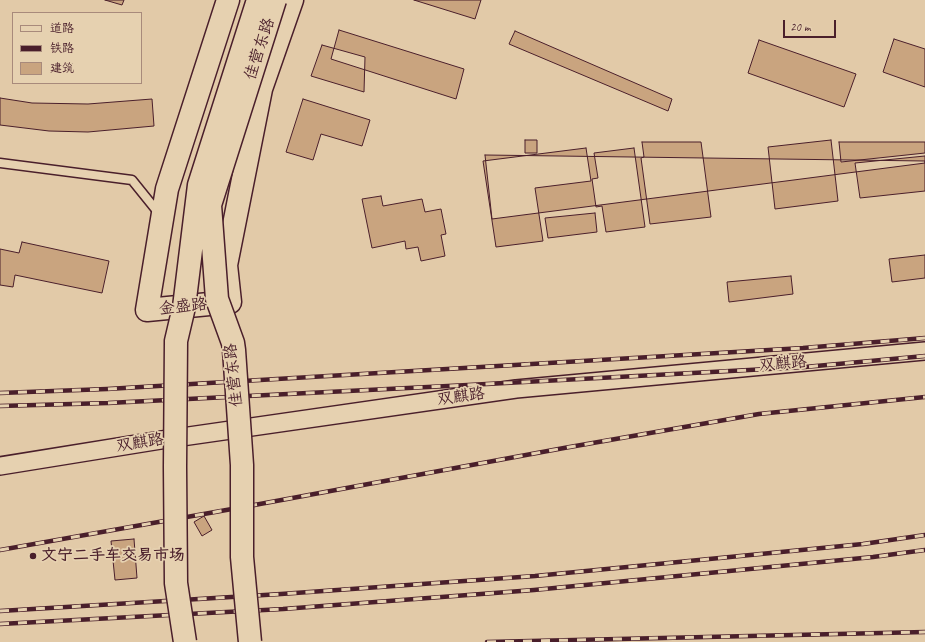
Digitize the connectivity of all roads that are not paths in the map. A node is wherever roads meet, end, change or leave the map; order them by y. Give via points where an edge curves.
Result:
1 (228, 0) edge
2 (258, 0) edge
3 (275, 0) edge
4 (292, 0) edge
5 (0, 163) edge
6 (164, 206) junction
7 (925, 351) edge
8 (239, 429) junction
9 (175, 438) junction
10 (0, 466) edge
11 (185, 642) edge
12 (250, 642) edge

1 - 6 street, 金盛路 via 167,189
2 - 9 street, bridge via 199,185 184,307 176,341
3 - 8 street, 佳营东路, bridge via 210,205 217,299 233,343
4 - 6 street, 金盛路 via 261,89 226,265 230,302 147,310
5 - 6 lane via 132,180 156,211
7 - 8 street, 双麒路 via 516,389
8 - 9 street, 双麒路
8 - 12 street, 佳营东路, bridge via 242,465 242,558
9 - 10 street, 双麒路
9 - 11 street, bridge via 176,583

